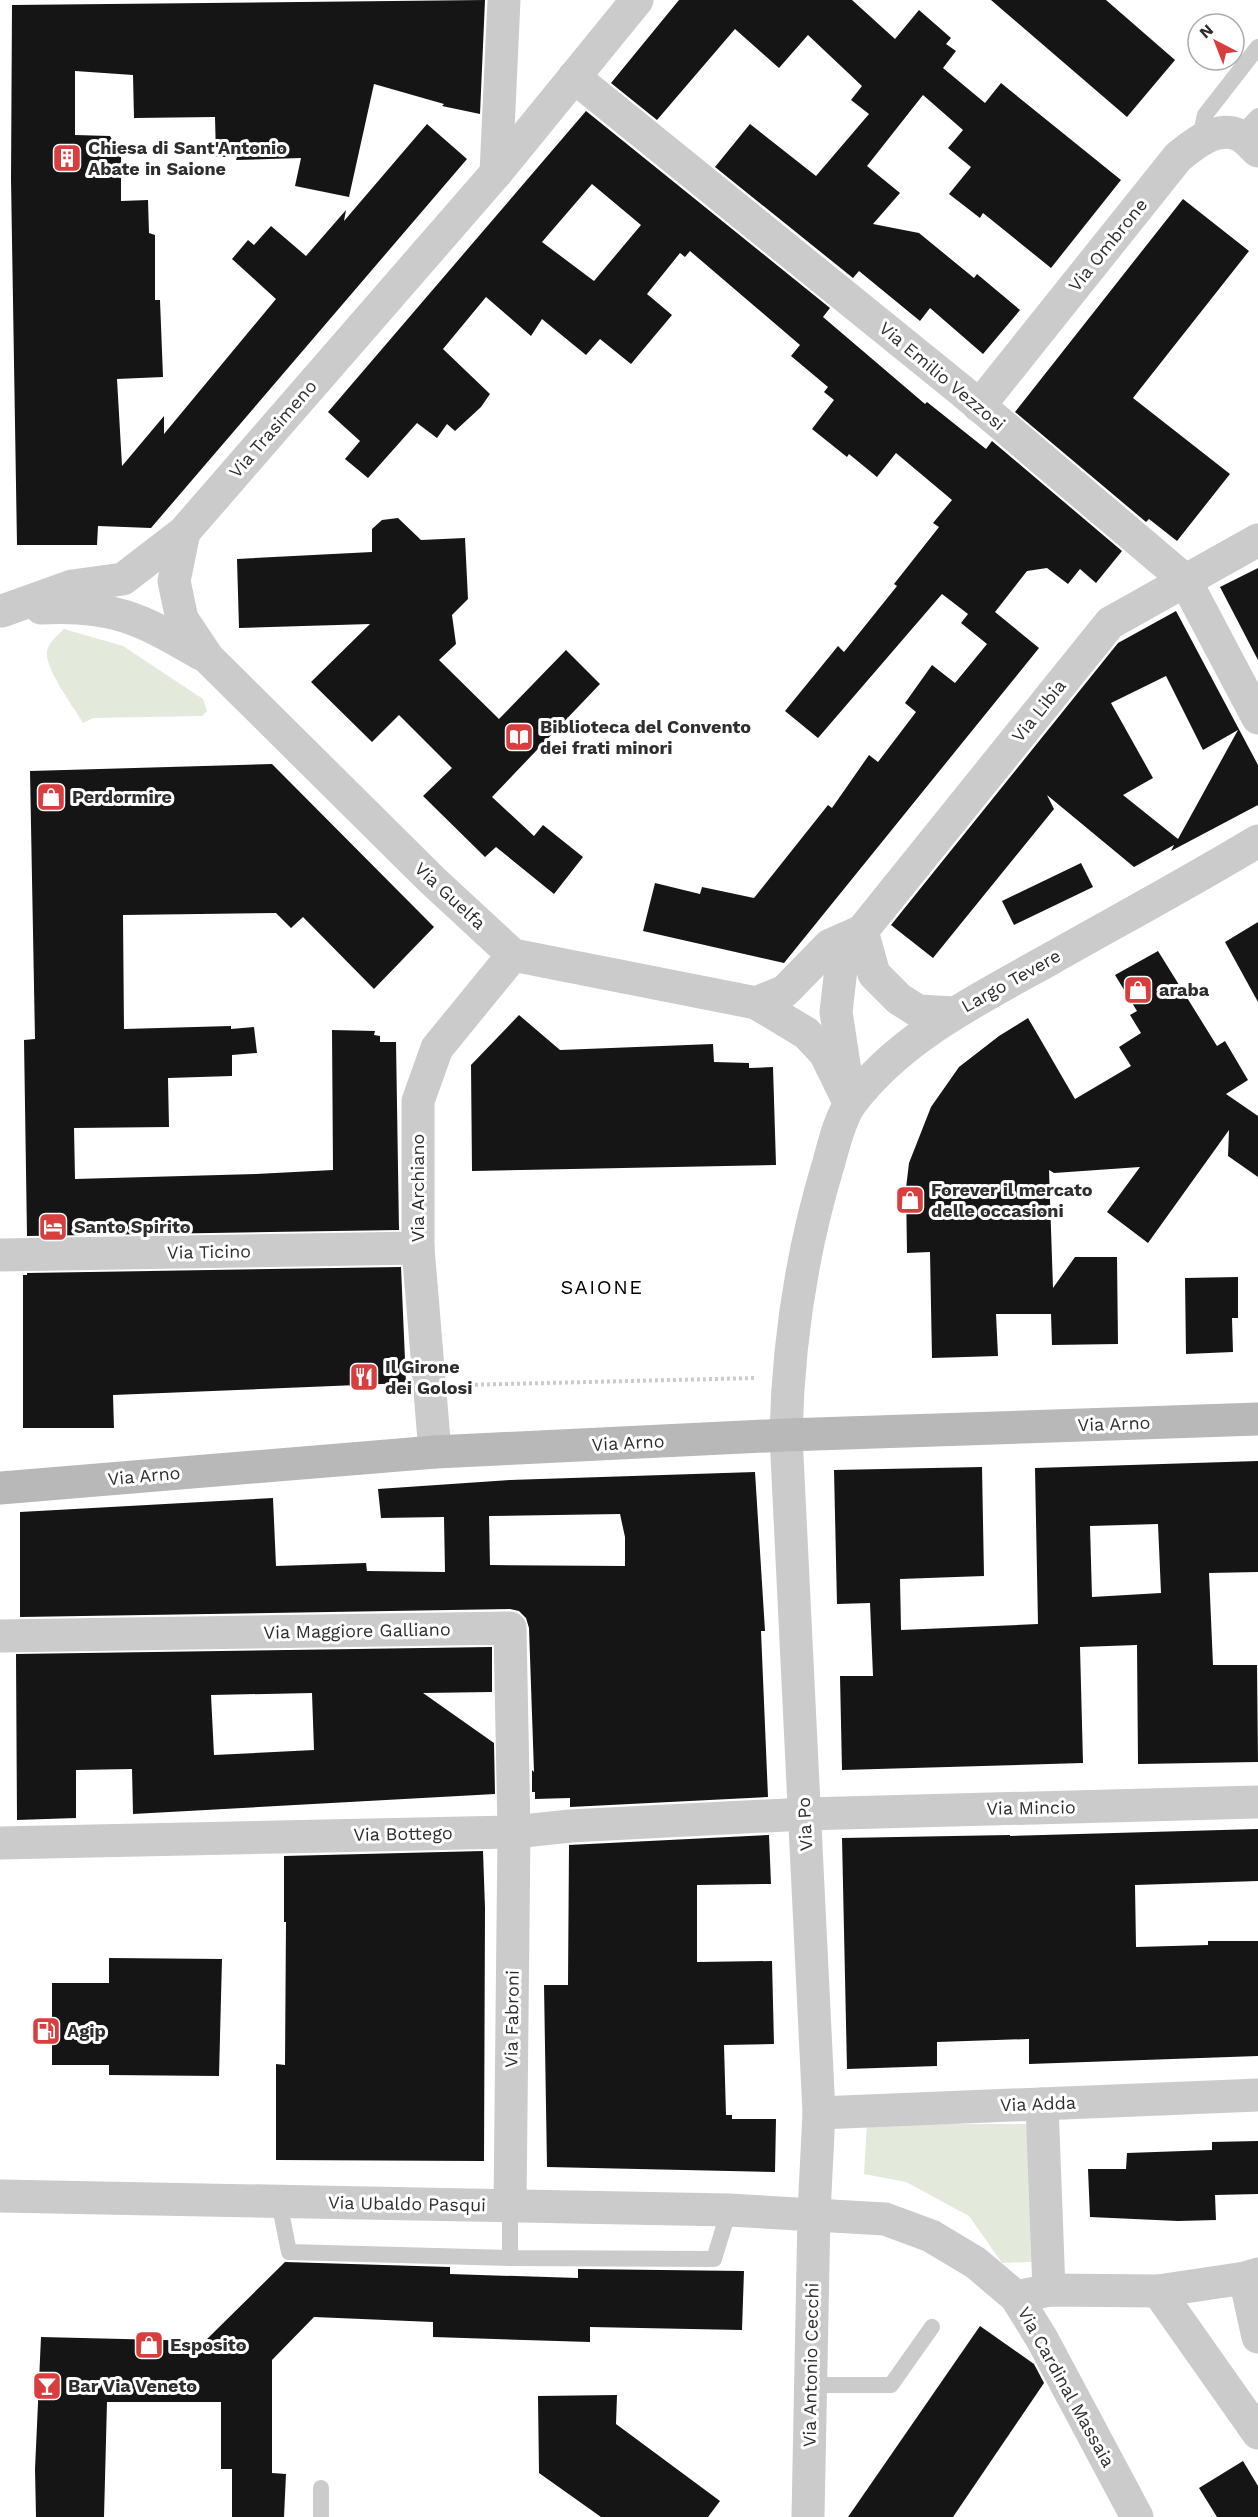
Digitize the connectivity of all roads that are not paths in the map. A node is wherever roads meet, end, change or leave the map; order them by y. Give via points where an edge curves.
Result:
1 (504, 0) edge
2 (637, 0) edge
3 (1258, 46) edge
4 (574, 77) junction
5 (1252, 134) edge
6 (1199, 141) junction
7 (496, 173) junction
8 (979, 406) junction
9 (184, 532) junction
10 (1258, 540) edge
11 (1185, 580) junction
12 (1, 611) edge
13 (208, 658) junction
14 (1258, 718) edge
15 (1258, 841) edge
16 (1258, 859) edge
17 (1226, 861) junction
18 (862, 931) junction
19 (513, 955) junction
20 (756, 1003) junction
21 (954, 1013) junction
22 (850, 1104) junction
23 (418, 1248) junction
24 (0, 1256) edge
25 (789, 1377) joint
26 (1258, 1419) edge
27 (786, 1435) junction
28 (435, 1452) junction
29 (0, 1488) edge
30 (0, 1636) edge
31 (1258, 1803) edge
32 (805, 1814) junction
33 (514, 1832) junction
34 (0, 1843) edge
35 (1258, 2095) edge
36 (1042, 2104) junction
37 (819, 2113) junction
38 (0, 2196) edge
39 (279, 2202) junction
40 (510, 2206) junction
41 (729, 2210) junction
42 (814, 2213) junction
43 (510, 2258) junction
44 (1252, 2276) edge
45 (1049, 2290) junction
46 (1158, 2290) junction
47 (1016, 2297) junction
48 (932, 2327) dead end
49 (1258, 2337) edge
50 (810, 2385) junction
51 (1258, 2433) edge
52 (321, 2488) dead end
53 (321, 2517) edge
54 (808, 2517) edge
55 (1137, 2517) edge

1 - 7 street
2 - 4 street, Via Trasimeno
3 - 6 lane via 1205,115
4 - 7 street, Via Trasimeno
4 - 8 street, Via Emilio Vezzosi
5 - 6 street, Via Ombrone via 1223,132
6 - 8 street, Via Ombrone via 1178,158
7 - 9 street, Via Trasimeno
8 - 11 street, Via Emilio Vezzosi
9 - 12 street, Via Trasimeno via 123,579 72,586
9 - 13 street, Via Guelfa via 174,581 182,619
10 - 11 street, Via Libia
11 - 14 street, Via Emilio Vezzosi
11 - 18 street, Via Libia via 1110,623
12 - 13 street via 70,607 112,611 154,626
13 - 19 street, Via Guelfa
15 - 17 street, Largo Tevere
16 - 17 street
17 - 21 street, Largo Tevere
18 - 20 street, Via Libia via 830,945 785,991
18 - 21 street via 874,974 898,999 918,1011
18 - 22 street, Via Libia via 841,969 836,1012
19 - 20 street
19 - 23 street, Via Archiano via 437,1048 418,1101
20 - 22 street via 806,1033 825,1053
21 - 22 street, Largo Tevere via 893,1058
22 - 25 street, Largo Tevere via 822,1184 801,1279
23 - 24 street, Via Ticino
23 - 28 street, Via Archiano
25 - 27 street, Via Po
26 - 27 main road, Via Arno
27 - 28 main road, Via Arno
27 - 32 street, Via Po
28 - 29 main road, Via Arno
30 - 33 street, Via Maggiore Galliano via 510,1628
31 - 32 street, Via Mincio
32 - 33 street, Via Bottego
32 - 37 street, Via Po
33 - 34 street, Via Bottego
33 - 40 street, Via Fabroni
35 - 36 street, Via Adda
36 - 37 street, Via Adda
36 - 45 street
37 - 42 street, Via Po
38 - 39 street, Via Ubaldo Pasqui
39 - 40 street, Via Ubaldo Pasqui
39 - 43 lane via 289,2252
40 - 41 street, Via Ubaldo Pasqui
40 - 43 lane
41 - 42 street, Via Ubaldo Pasqui
41 - 43 lane via 714,2259
42 - 47 street, Via Cardinal Massaia via 885,2219 931,2236 976,2263
42 - 50 street, Via Antonio Cecchi
44 - 46 street
44 - 49 street
45 - 46 street
45 - 47 street
46 - 51 street
47 - 55 street, Via Cardinal Massaia
48 - 50 lane via 891,2385
50 - 54 street, Via Antonio Cecchi
52 - 53 lane

